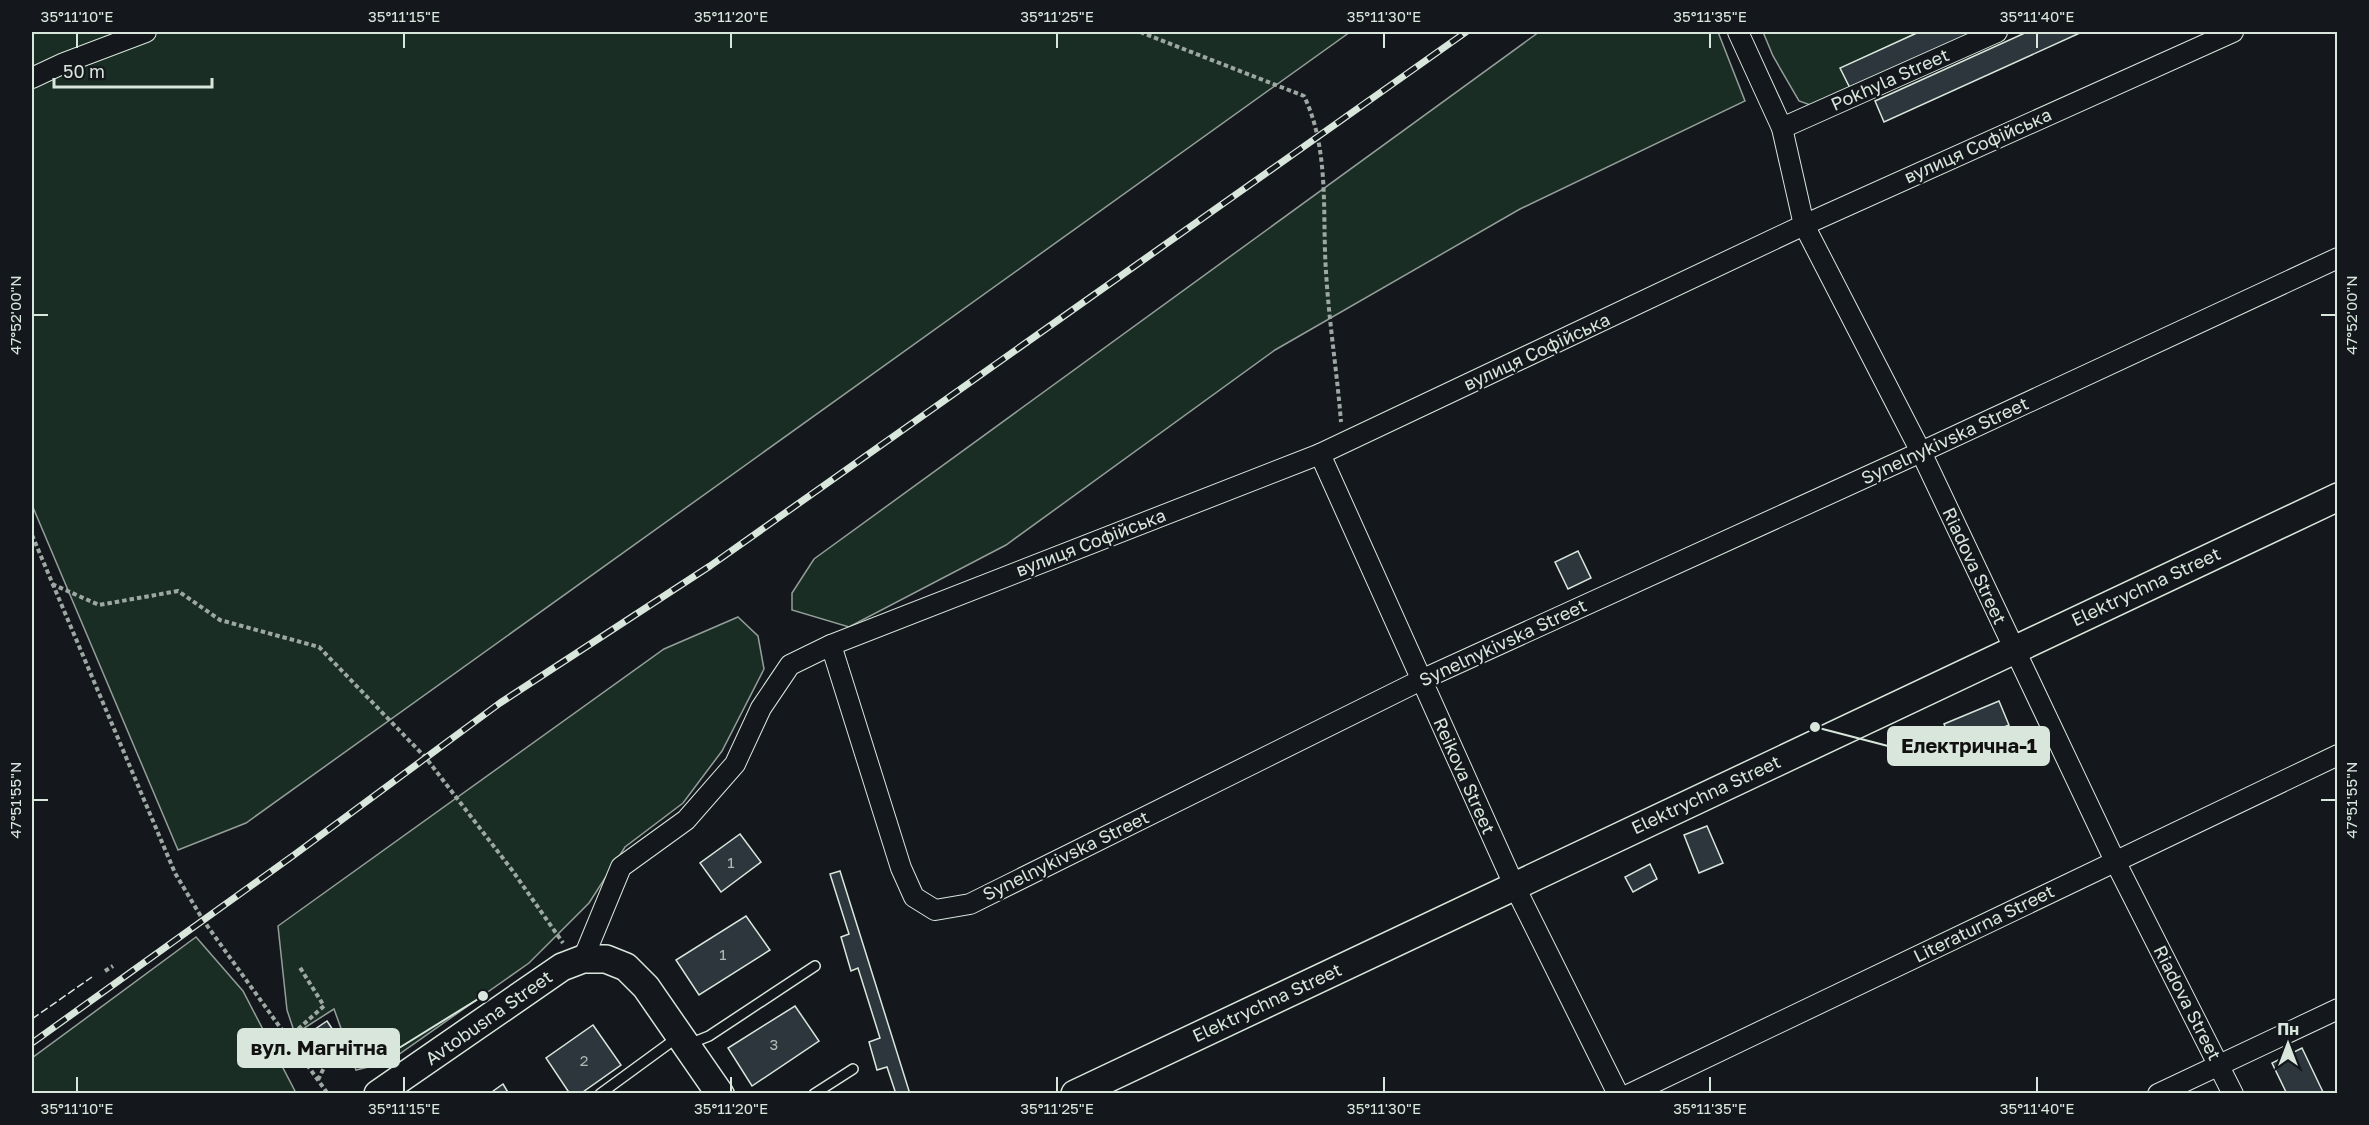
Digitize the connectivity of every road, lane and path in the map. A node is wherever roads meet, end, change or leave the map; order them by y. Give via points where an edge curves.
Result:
1 (146, 32) edge
2 (1140, 32) edge
3 (1737, 32) edge
4 (1997, 32) edge
5 (2233, 32) edge
6 (32, 78) edge
7 (1782, 128) junction
8 (1804, 225) junction
9 (2337, 258) edge
10 (1341, 445) junction
11 (1921, 452) junction
12 (1320, 454) junction
13 (2337, 497) edge
14 (32, 535) edge
15 (52, 584) junction
16 (831, 645) junction
17 (2013, 649) junction
18 (1421, 680) junction
19 (2337, 755) edge
20 (2115, 861) junction
21 (1514, 885) junction
22 (586, 956) junction
23 (113, 966) dead end
24 (299, 966) dead end
25 (815, 966) dead end
26 (105, 971) dead end
27 (2337, 1009) edge
28 (287, 1039) junction
29 (684, 1040) junction
30 (334, 1047) dead end
31 (2219, 1065) junction
32 (853, 1069) dead end
33 (318, 1080) junction
34 (328, 1094) edge
35 (378, 1094) edge
36 (600, 1094) edge
37 (720, 1094) edge
38 (814, 1094) edge
39 (1075, 1094) edge
40 (1618, 1094) edge
41 (1630, 1094) edge
42 (2158, 1094) edge
43 (2233, 1094) edge

1 - 6 street
2 - 10 path via 1304,96 1313,115 1322,164 1326,273
3 - 7 street, Riadova Street
4 - 7 street, Pokhyla Street
5 - 8 street, вулиця Софійська
7 - 8 street, Riadova Street
8 - 10 street, вулиця Софійська
8 - 11 street, Riadova Street
9 - 11 street, Synelnykivska Street
10 - 12 street, вулиця Софійська
11 - 17 street, Riadova Street
11 - 18 street, Synelnykivska Street
12 - 16 street, вулиця Софійська
12 - 18 street, Reikova Street
13 - 17 street, Elektrychna Street
14 - 15 path
15 - 22 path via 99,605 178,591 220,620 319,647 426,758 512,870
15 - 28 path via 176,873 203,920
16 - 18 street, Synelnykivska Street via 901,868 914,897 935,910 970,904
16 - 22 street, вулиця Софійська via 790,665 761,708 735,764 686,820 621,867
17 - 20 street, Riadova Street
17 - 21 street, Elektrychna Street
18 - 21 street, Reikova Street
19 - 20 street, Literaturna Street
20 - 31 street, Riadova Street
20 - 41 street, Literaturna Street
21 - 39 street, Elektrychna Street
21 - 40 street, Reikova Street
22 - 29 street via 626,967 646,987
22 - 35 street, Avtobusna Street via 562,967
23 - 26 path
24 - 28 path via 324,1006
25 - 29 lane via 709,1036
27 - 31 street
28 - 33 path
29 - 36 lane
29 - 37 street
30 - 33 path
31 - 42 street
31 - 43 street, Riadova Street
32 - 38 lane
33 - 34 path

